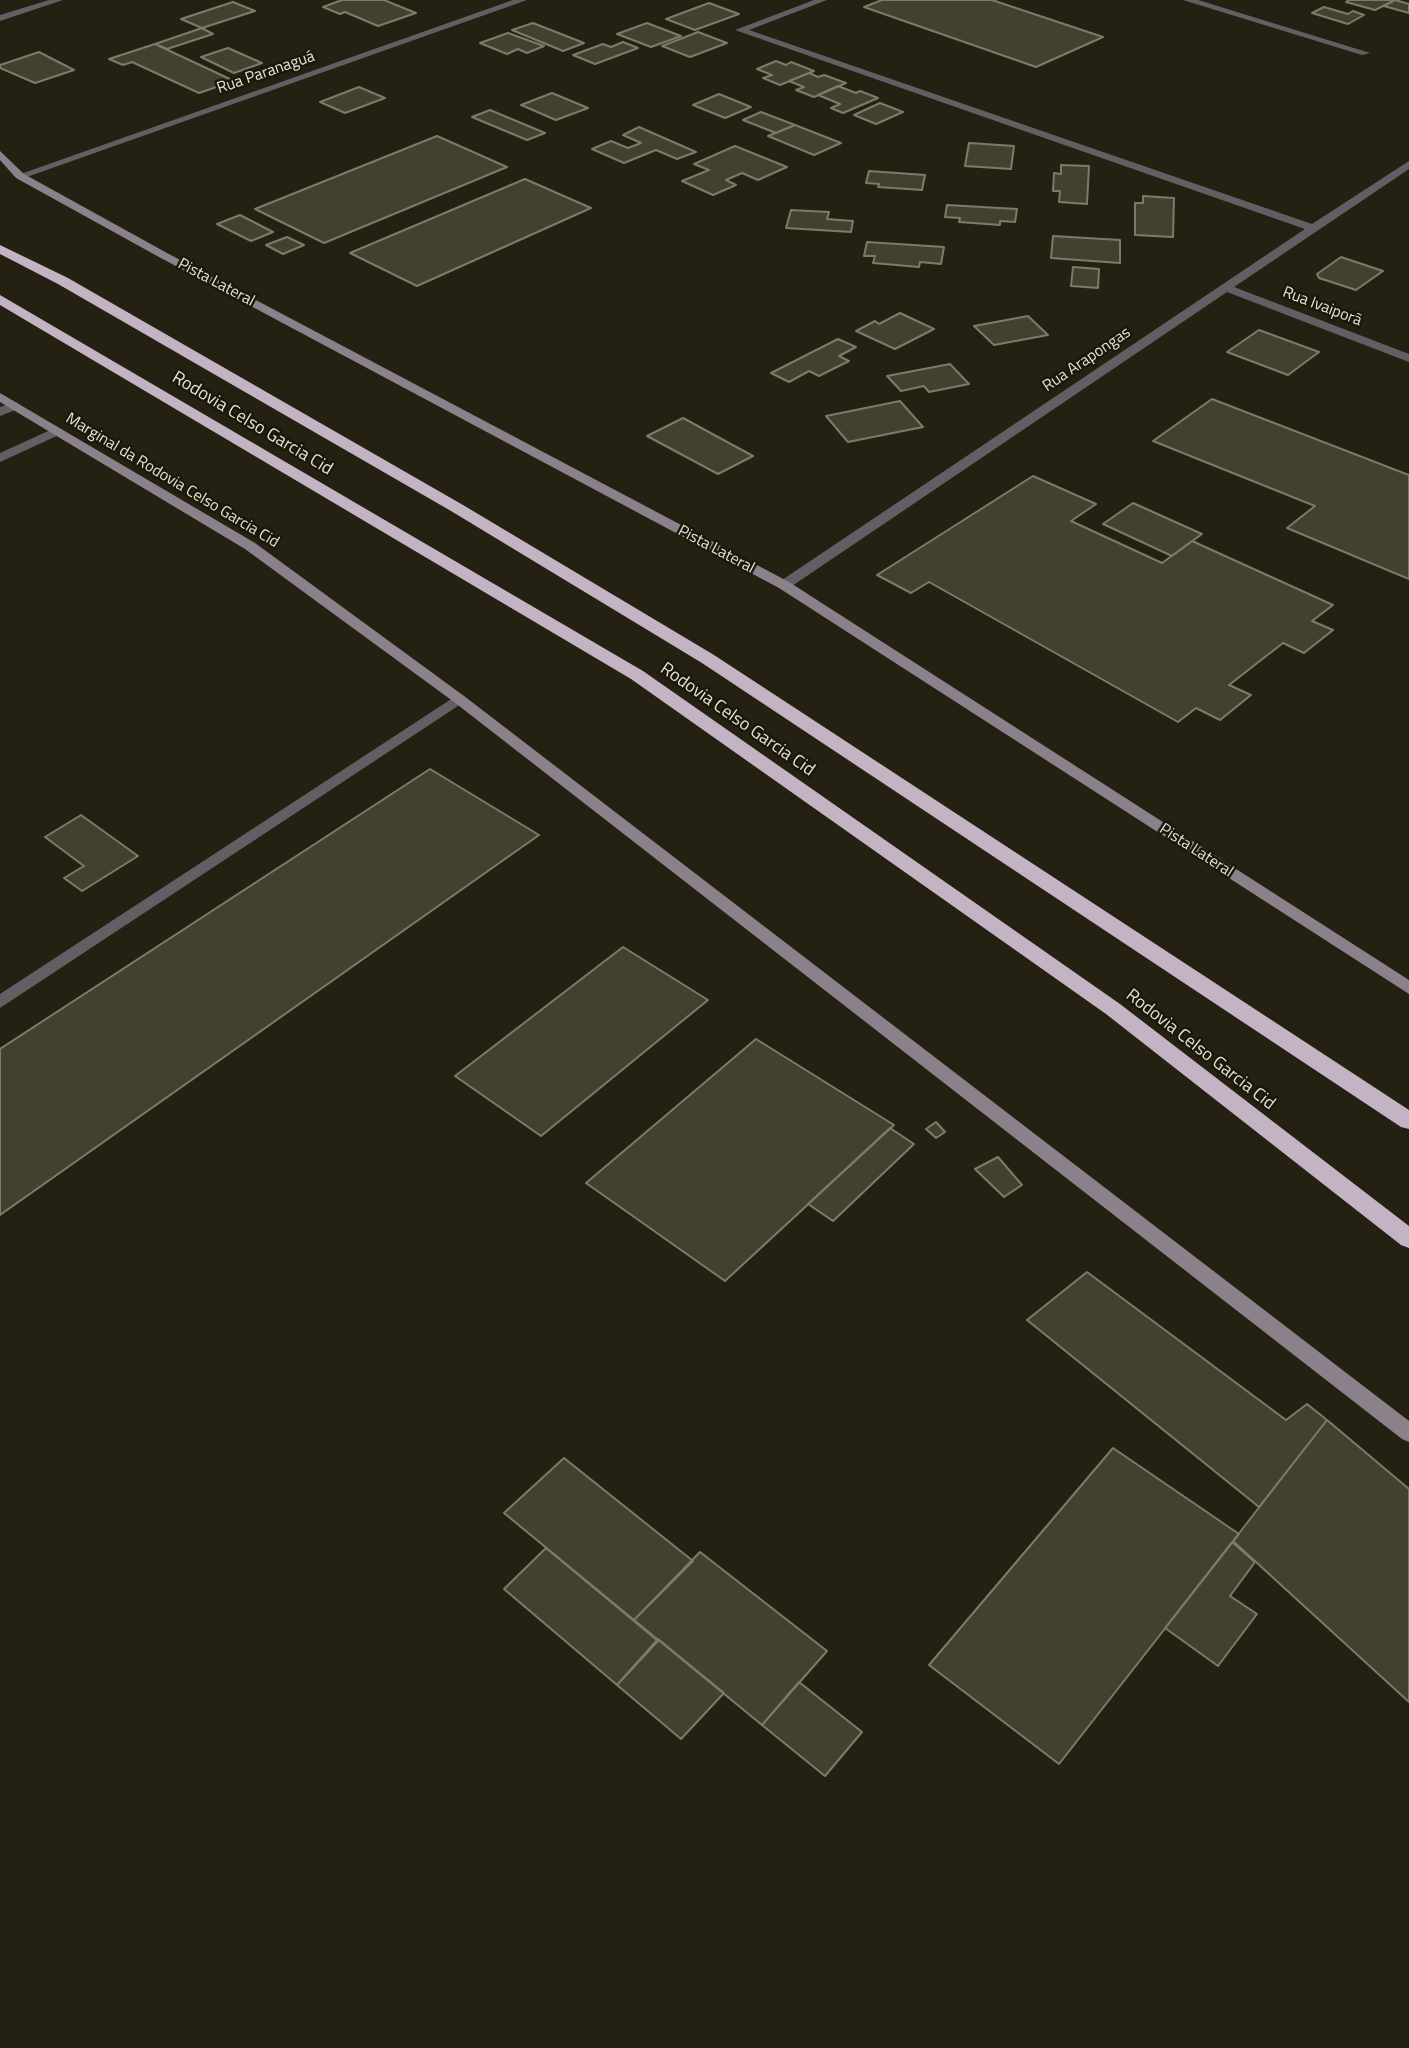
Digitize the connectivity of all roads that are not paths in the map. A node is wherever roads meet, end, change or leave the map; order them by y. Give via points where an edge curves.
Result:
1 (58, 0) edge
2 (522, 0) edge
3 (822, 0) edge
4 (1188, 0) edge
5 (0, 18) edge
6 (1365, 53) dead end
7 (0, 154) edge
8 (1409, 164) edge
9 (20, 176) junction
10 (1312, 228) junction
11 (0, 249) edge
12 (1224, 286) junction
13 (0, 299) edge
14 (1409, 358) edge
15 (0, 397) edge
16 (14, 406) junction
17 (0, 412) edge
18 (57, 431) junction
19 (0, 458) edge
20 (784, 585) junction
21 (459, 699) junction
22 (1409, 988) edge
23 (0, 1002) edge
24 (1409, 1121) edge
25 (1409, 1239) edge
26 (1409, 1433) edge

1 - 5 street
2 - 9 street, Rua Paranaguá
3 - 10 street via 740,30
4 - 6 street
7 - 9 street, Pista Lateral
8 - 10 street, Rua Arapongas
9 - 20 street, Pista Lateral
10 - 12 street, Rua Arapongas
11 - 24 highway, Rodovia Celso Garcia Cid via 435,495 708,659
12 - 14 street, Rua Ivaiporã
12 - 20 street, Rua Arapongas
13 - 25 highway, Rodovia Celso Garcia Cid via 637,676 1113,1009
15 - 16 street, Marginal da Rodovia Celso Garcia Cid
16 - 17 street
16 - 18 street, Marginal da Rodovia Celso Garcia Cid
18 - 19 street
18 - 21 street, Marginal da Rodovia Celso Garcia Cid via 250,546
20 - 22 street, Pista Lateral
21 - 23 street
21 - 26 street

